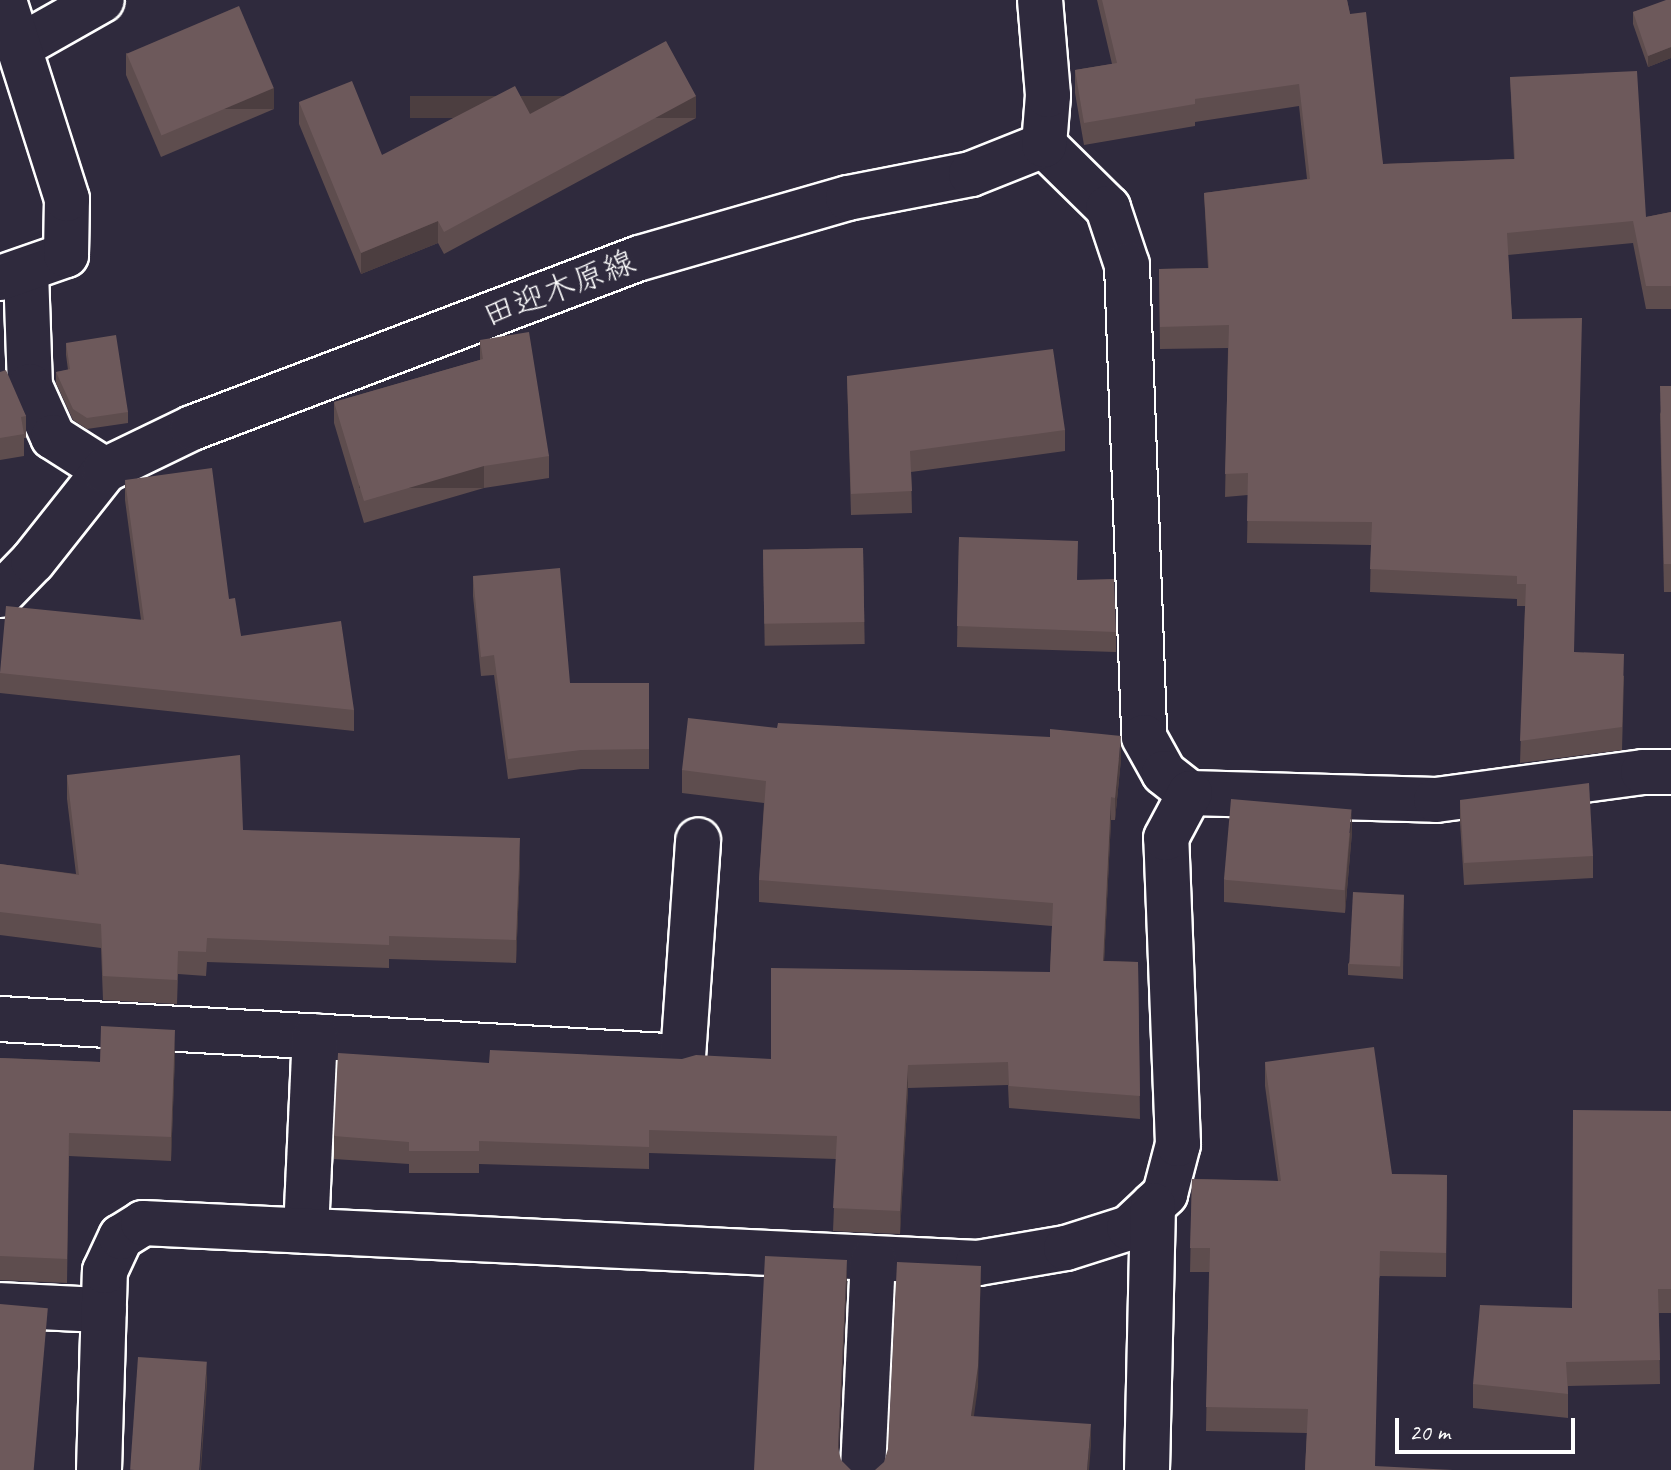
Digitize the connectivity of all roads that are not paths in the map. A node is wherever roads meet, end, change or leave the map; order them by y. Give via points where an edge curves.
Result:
1 (4, 0) edge
2 (102, 0) edge
3 (1040, 0) edge
4 (19, 47) junction
5 (1044, 145) junction
6 (13, 275) edge
7 (105, 470) junction
8 (0, 595) edge
9 (1671, 772) edge
10 (1190, 793) junction
11 (698, 841) dead end
12 (0, 1019) edge
13 (315, 1036) junction
14 (1153, 1205) junction
15 (306, 1231) junction
16 (873, 1259) junction
17 (0, 1305) edge
18 (104, 1310) junction
19 (99, 1470) edge
20 (863, 1470) edge
21 (1147, 1470) edge

1 - 4 street
2 - 4 street
3 - 5 street via 1048,95
4 - 6 street via 67,199 66,255
5 - 7 street, 田迎木原線 via 971,174 848,198 640,258 192,428
5 - 10 street via 1108,208 1127,265 1144,737 1164,773
6 - 7 street via 30,386 53,437
7 - 8 street, 田迎木原線
9 - 10 street via 1436,800
10 - 14 street via 1166,838 1178,1144 1165,1194
11 - 13 street via 683,1057
12 - 13 street
13 - 15 street
14 - 16 street via 1129,1228 1066,1248 978,1263
14 - 21 street
15 - 16 street
15 - 18 street via 143,1223 121,1237 105,1271
16 - 20 street
17 - 18 street
18 - 19 street

